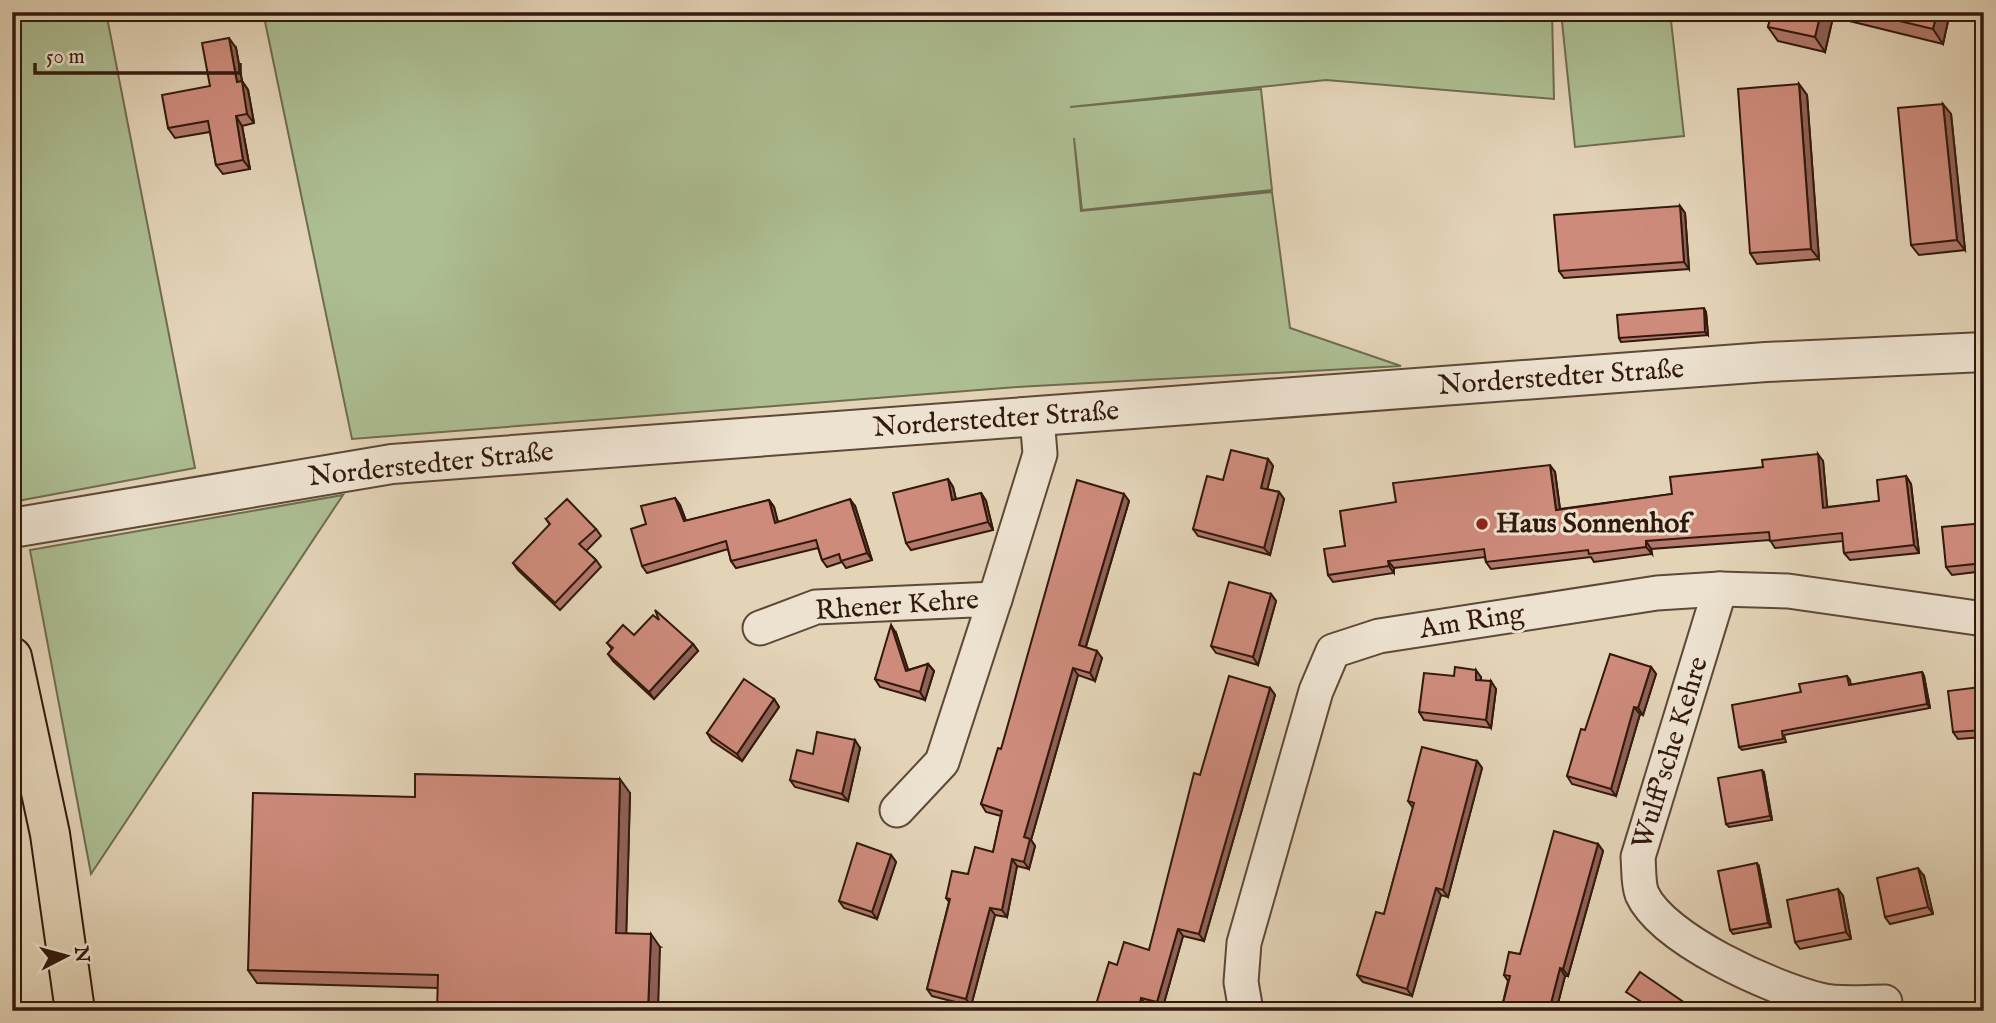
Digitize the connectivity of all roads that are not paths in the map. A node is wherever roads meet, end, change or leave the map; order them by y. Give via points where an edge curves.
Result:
1 (1984, 352) edge
2 (1037, 416) junction
3 (12, 527) edge
4 (1720, 590) junction
5 (995, 599) junction
6 (1984, 619) edge
7 (760, 628) dead end
8 (12, 657) edge
9 (897, 810) dead end
10 (1885, 1002) dead end
11 (75, 1011) edge
12 (1246, 1011) edge

1 - 2 street, Norderstedter Straße via 1766,362
2 - 3 street, Norderstedter Straße via 392,464
2 - 5 street, Rhener Kehre via 1041,454
4 - 6 street, Am Ring via 1788,591
4 - 10 street, Wulff'sche Kehre via 1638,856 1641,892 1655,914 1684,939 1744,971 1821,1000
4 - 12 street, Am Ring via 1657,593 1392,634 1333,651 1316,691 1244,943 1241,982
5 - 7 street, Rhener Kehre via 816,607
5 - 9 street, Rhener Kehre via 942,762
8 - 11 main road via 50,834

